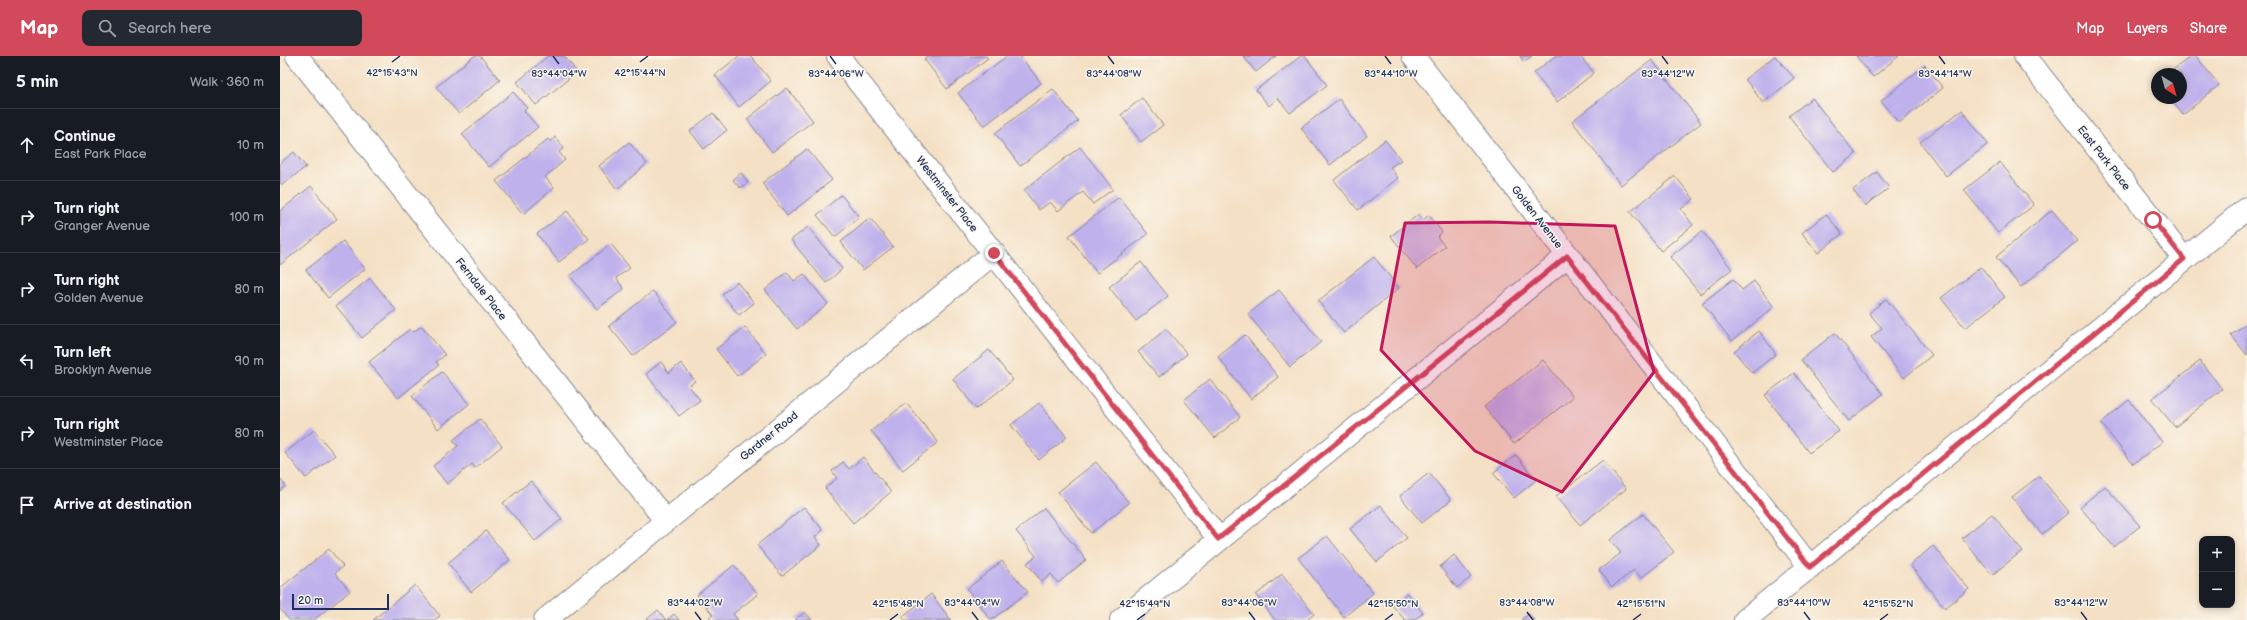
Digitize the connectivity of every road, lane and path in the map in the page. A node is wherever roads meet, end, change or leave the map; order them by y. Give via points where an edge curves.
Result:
1 (297, 56) edge
2 (838, 56) edge
3 (1413, 56) edge
4 (2025, 56) edge
5 (2247, 208) edge
6 (994, 253) junction
7 (1567, 256) junction
8 (2184, 259) junction
9 (666, 521) junction
10 (1218, 539) junction
11 (1810, 567) junction
12 (545, 620) edge
13 (1121, 620) edge
14 (1745, 620) edge

1 - 9 street, Ferndale Place
2 - 6 street, Westminster Place
3 - 7 street, Golden Avenue
4 - 8 street, East Park Place
5 - 8 street
6 - 9 street, Gardner Road
6 - 10 street, Westminster Place
7 - 10 street
7 - 11 street, Golden Avenue
8 - 11 street
9 - 12 street, Gardner Road
10 - 13 street
11 - 14 street

